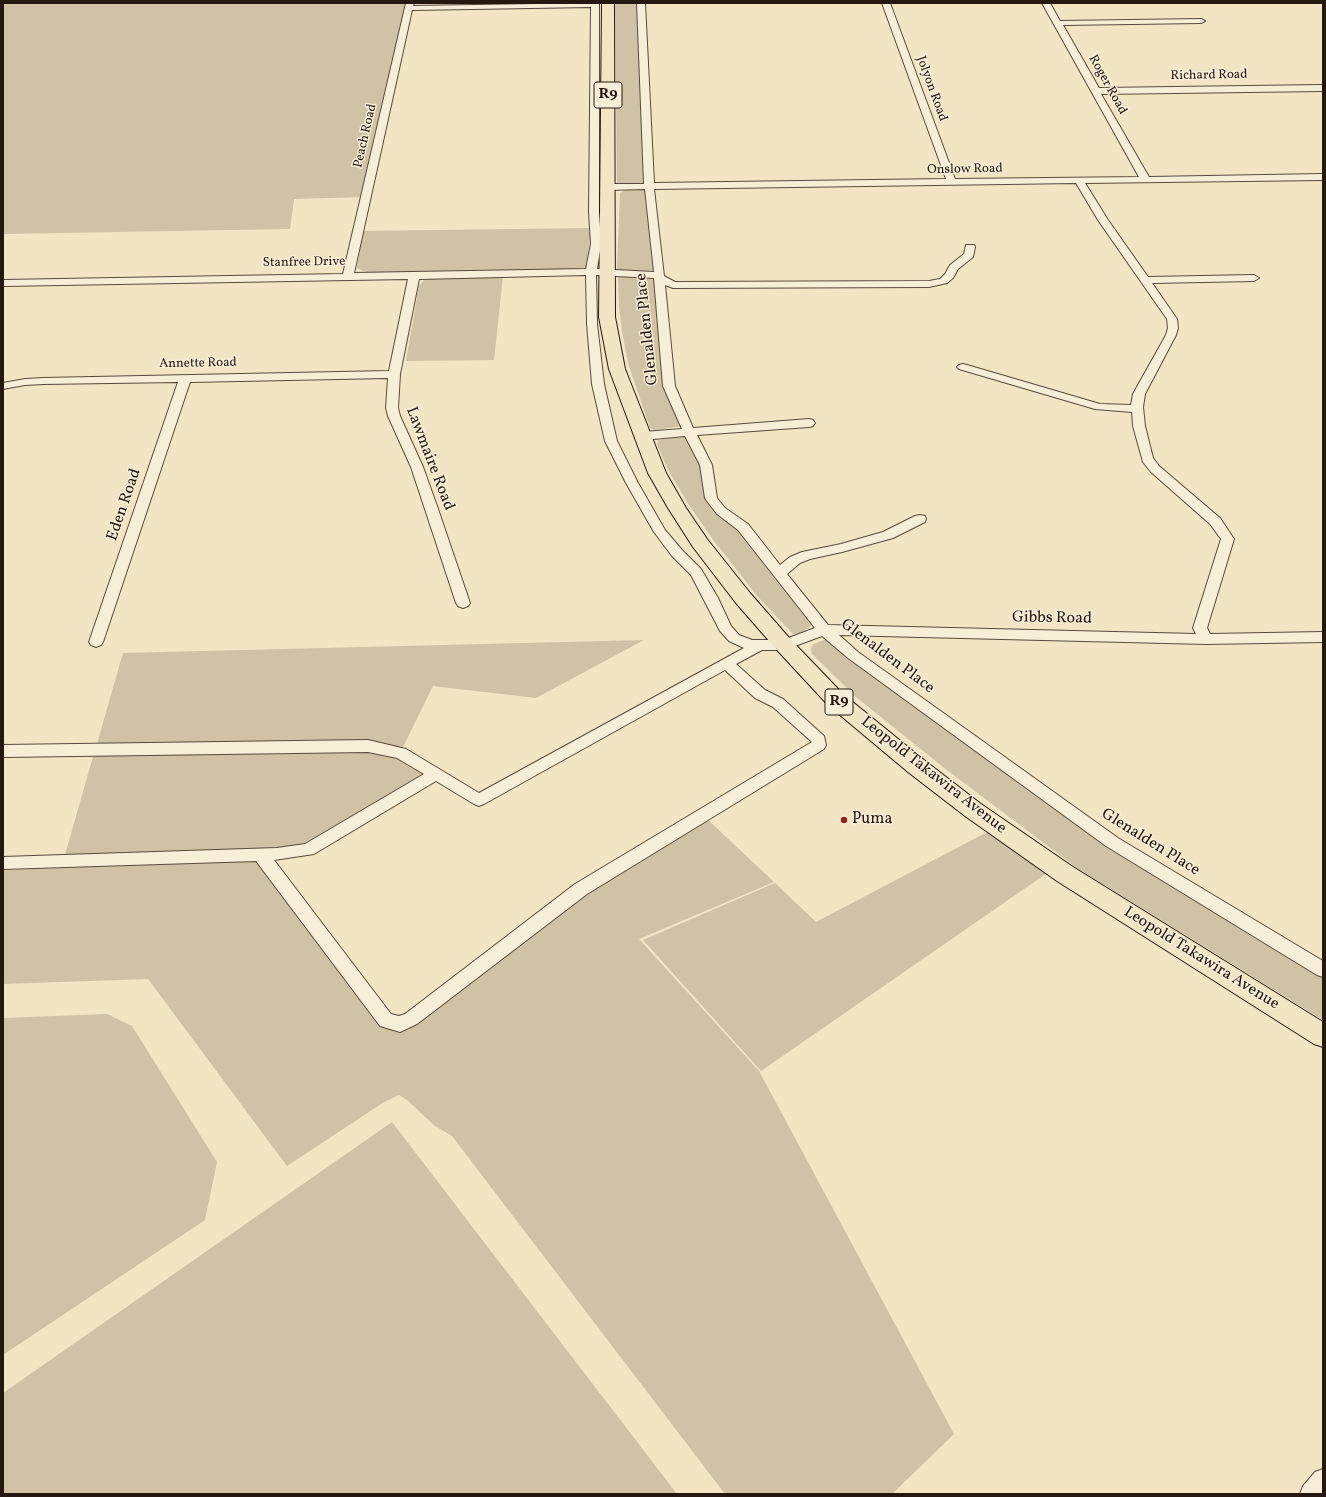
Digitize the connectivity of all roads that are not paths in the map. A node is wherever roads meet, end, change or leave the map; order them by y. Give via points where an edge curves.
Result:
1 (608, 3) edge
2 (641, 3) edge
3 (886, 3) edge
4 (1046, 3) edge
5 (595, 4) edge
6 (409, 5) edge
7 (1201, 21) dead end
8 (1057, 22) junction
9 (1323, 88) edge
10 (1095, 91) junction
11 (595, 128) junction
12 (608, 133) junction
13 (1323, 177) edge
14 (1146, 180) junction
15 (1079, 181) junction
16 (952, 183) junction
17 (649, 186) junction
18 (602, 201) junction
19 (970, 248) dead end
20 (598, 272) junction
21 (414, 275) junction
22 (658, 275) junction
23 (348, 276) junction
24 (1254, 278) dead end
25 (1145, 280) junction
26 (3, 283) edge
27 (963, 367) dead end
28 (394, 374) junction
29 (186, 378) junction
30 (3, 386) edge
31 (1138, 410) junction
32 (809, 423) dead end
33 (689, 432) junction
34 (643, 436) junction
35 (920, 519) dead end
36 (779, 573) junction
37 (463, 603) dead end
38 (824, 630) junction
39 (1323, 637) edge
40 (1206, 639) junction
41 (96, 642) dead end
42 (784, 645) junction
43 (758, 646) junction
44 (726, 663) junction
45 (3, 751) edge
46 (436, 774) junction
47 (260, 854) junction
48 (3, 863) edge
49 (1323, 970) edge
50 (1323, 1036) edge
51 (1323, 1480) edge
52 (1311, 1494) edge

1 - 12 highway, R9
2 - 17 street, Glenalden Place
3 - 16 street, Jolyon Road
4 - 8 street, Roger Road
5 - 6 street
5 - 11 street
6 - 23 street, Peach Road
7 - 8 street
8 - 10 street, Roger Road
9 - 10 street, Richard Road
10 - 14 street, Roger Road
11 - 12 street
11 - 18 street
12 - 18 highway, R9
13 - 14 street, Onslow Road
14 - 15 street, Onslow Road
15 - 16 street, Onslow Road
15 - 25 street
16 - 17 street, Onslow Road
17 - 18 street, Onslow Road
17 - 22 street, Glenalden Place
18 - 20 highway, Leopold Takawira Avenue / R9
19 - 22 street via 969,255 954,267 949,276 943,281 930,284 673,285
20 - 21 street, Stanfree Drive
20 - 22 street, Stanfree Drive
20 - 34 highway, Leopold Takawira Avenue / R9 via 617,369
20 - 43 street via 592,324 598,384 611,441 660,532 696,572 728,634 744,644
21 - 23 street, Stanfree Drive
21 - 28 street, Lawmaire Road
22 - 33 street, Glenalden Place via 669,386
23 - 26 street, Stanfree Drive
24 - 25 street
25 - 31 street via 1172,319 1173,328 1139,394
27 - 31 street via 1099,407
28 - 29 street, Annette Road
28 - 37 street, Lawmaire Road via 391,399 394,416 417,467
29 - 30 street, Annette Road via 43,381
29 - 41 street, Eden Road
31 - 40 street via 1147,459 1215,521 1228,539 1200,628
32 - 33 street
33 - 34 street
33 - 36 street, Glenalden Place via 706,465 711,498 721,511 743,527
34 - 42 highway, Leopold Takawira Avenue / R9 via 657,473 700,543
35 - 36 street via 888,535 807,555
36 - 38 street, Glenalden Place
38 - 40 street, Gibbs Road
38 - 42 street, Gibbs Road
38 - 49 street, Glenalden Place via 853,655 1112,842
39 - 40 street, Gibbs Road
42 - 43 street, Gibbs Road
42 - 50 highway, Leopold Takawira Avenue / R9 via 836,700 973,810 1065,874
43 - 44 street
44 - 46 street via 478,800
44 - 47 street via 760,694 778,703 819,740 819,745 581,890 411,1019 400,1024 386,1021
45 - 46 street via 368,746 401,753
46 - 47 street via 308,850
47 - 48 street
51 - 52 street

